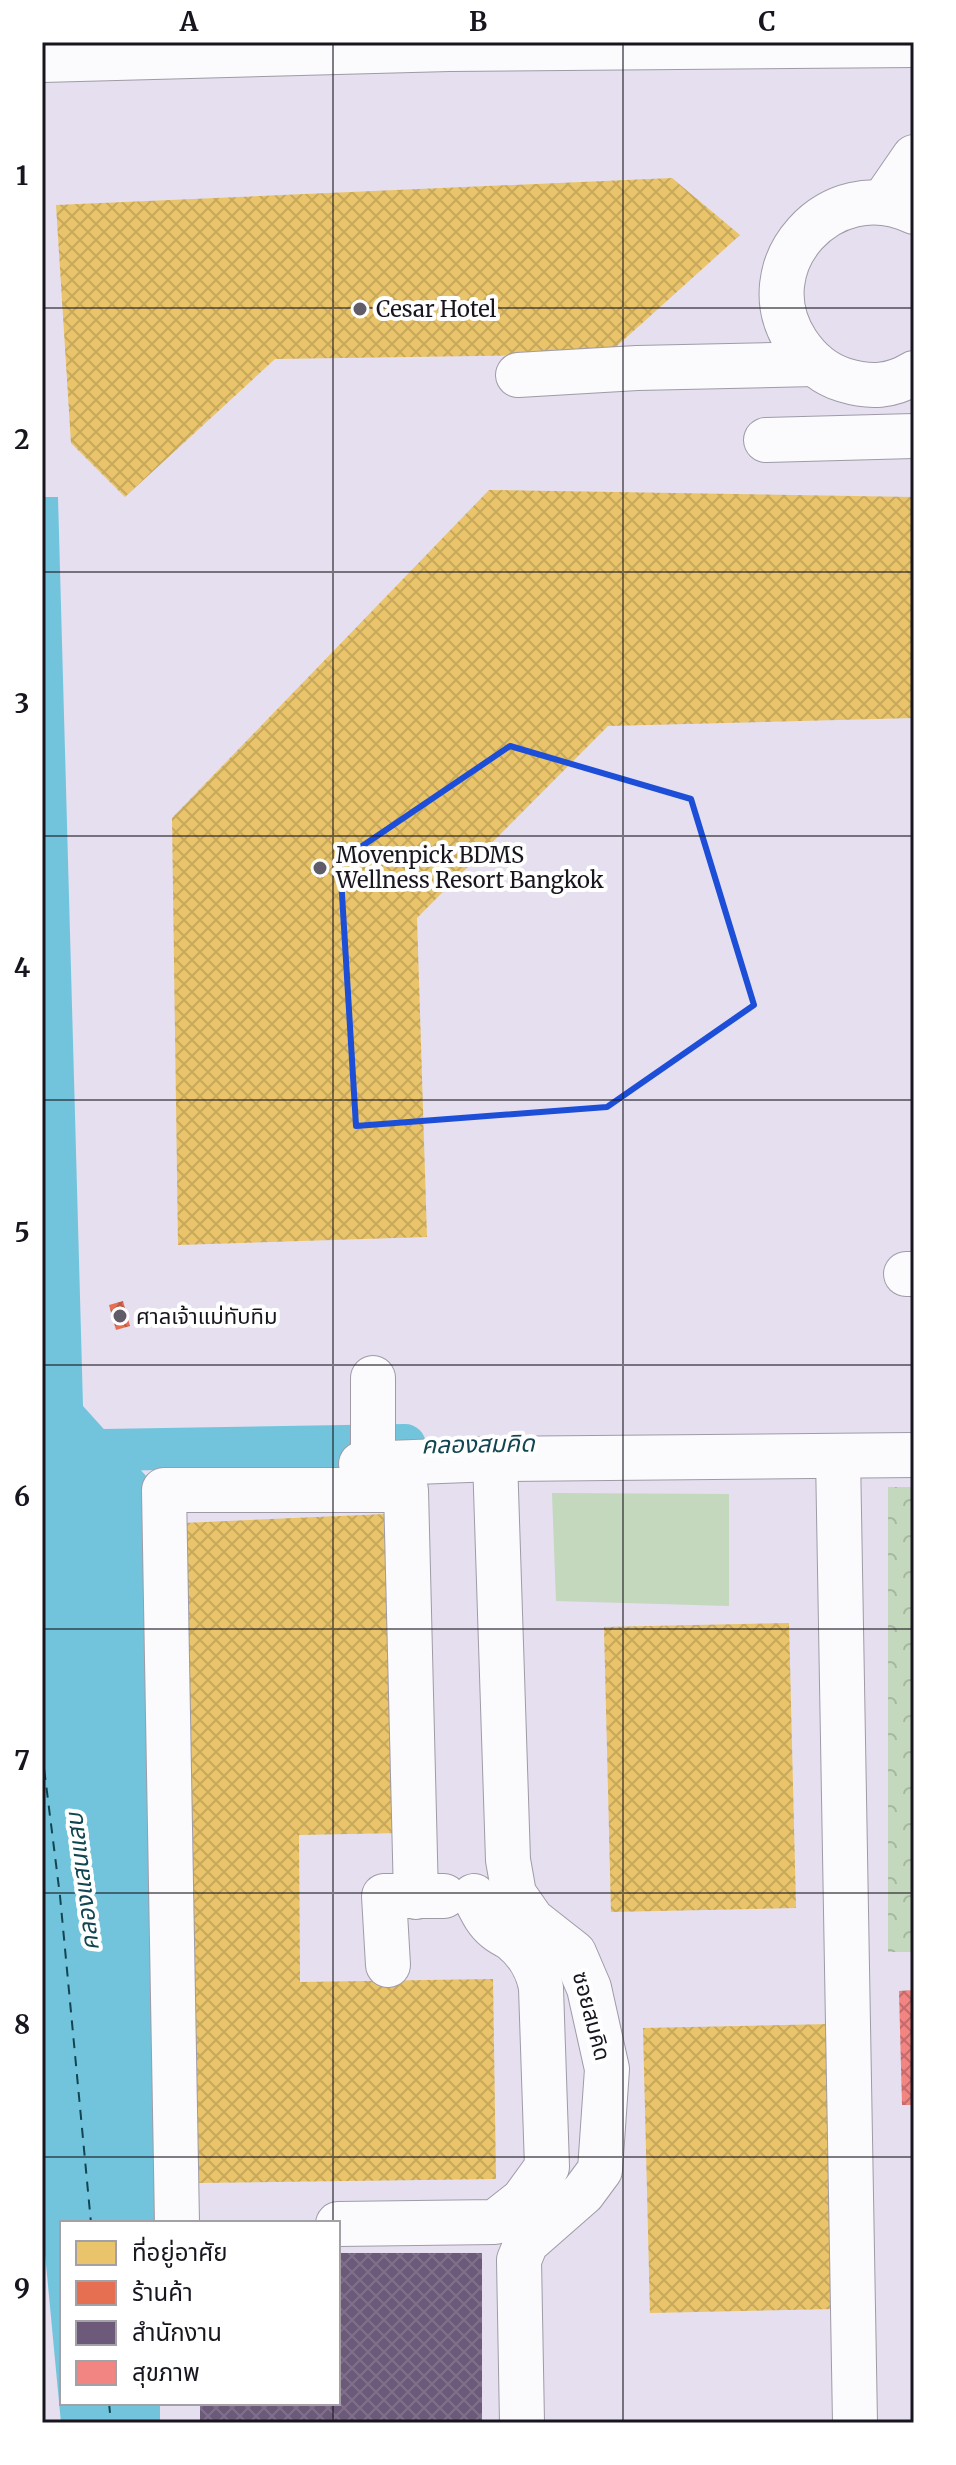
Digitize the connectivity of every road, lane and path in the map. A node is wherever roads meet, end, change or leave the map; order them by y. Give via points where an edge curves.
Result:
1 (734, 44) edge
2 (449, 45) edge
3 (914, 45) edge
4 (42, 60) edge
5 (914, 157) edge
6 (899, 207) edge
7 (815, 364) junction
8 (518, 375) dead end
9 (910, 380) edge
10 (914, 436) edge
11 (766, 440) dead end
12 (373, 1378) dead end
13 (914, 1455) edge
14 (838, 1456) junction
15 (495, 1459) junction
16 (282, 1463) dead end
17 (373, 1464) junction
18 (494, 1895) junction
19 (416, 1897) junction
20 (388, 1965) dead end
21 (177, 2221) edge
22 (340, 2224) edge
23 (522, 2423) edge
24 (855, 2423) edge

1 - 2 street
1 - 3 street
2 - 4 street
5 - 6 street
6 - 7 street via 852,204 823,217 799,238 785,267 781,299 789,330
7 - 8 street
7 - 9 street via 831,376 862,386
10 - 11 street
12 - 17 street
13 - 14 street
14 - 15 street
14 - 24 street
15 - 17 street
15 - 18 street, ซอยสมคิด via 508,1860
16 - 17 street
18 - 19 street
18 - 22 street via 483,1914 514,1940 539,1974 547,2167 523,2200 495,2222
18 - 23 street, ซอยสมคิด via 574,1953 589,1988 607,2069 600,2170 583,2193 526,2243 519,2260
19 - 20 street via 384,1896
19 - 21 street via 406,1490 164,1490

